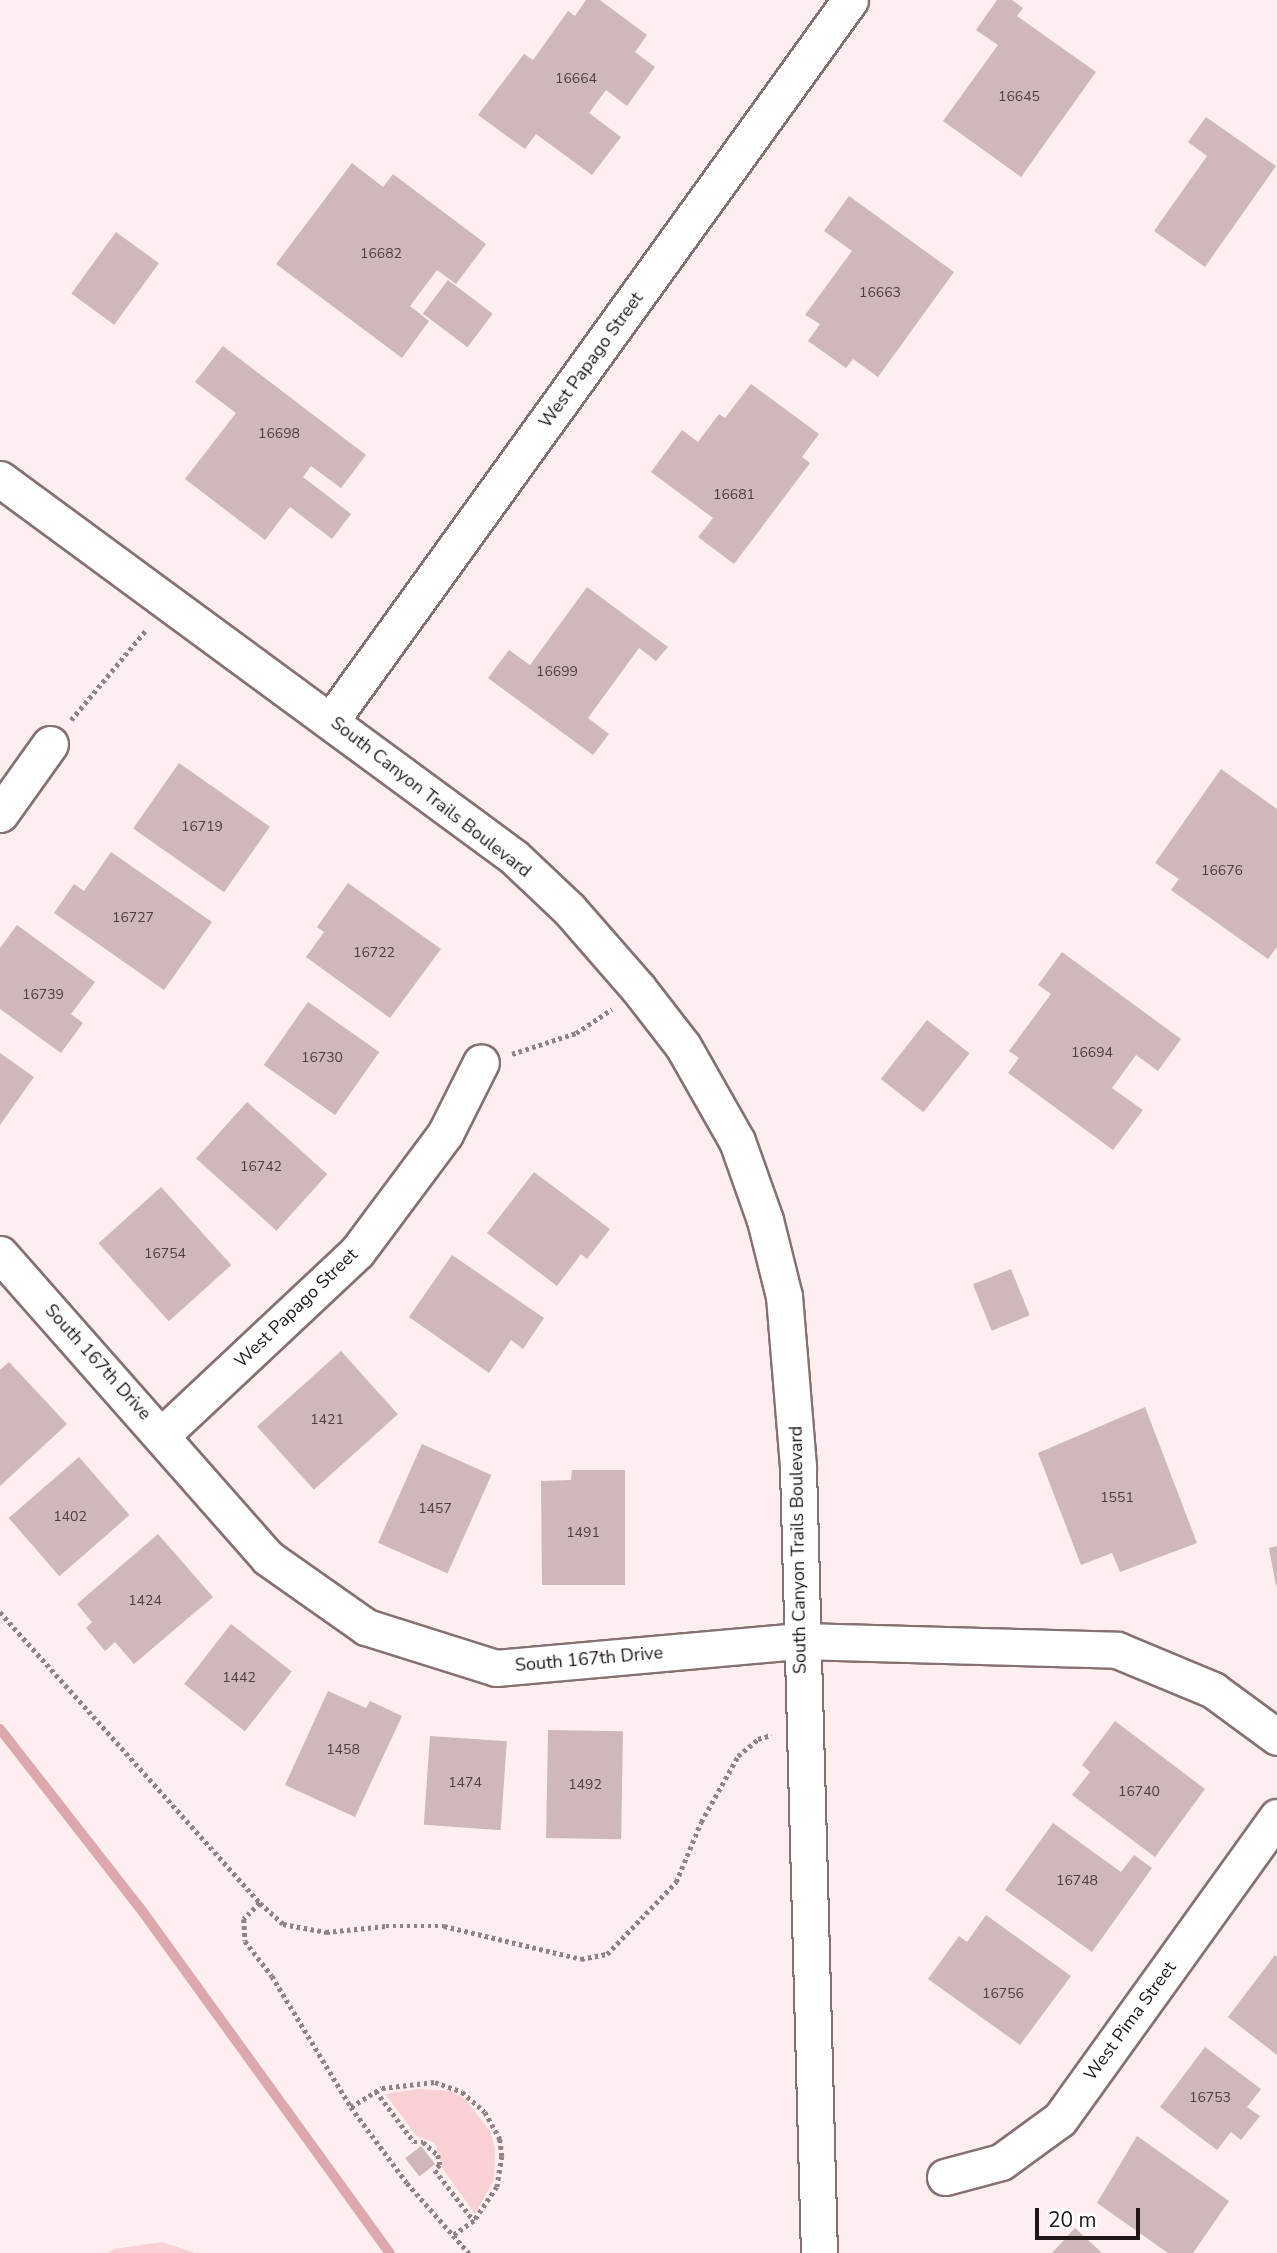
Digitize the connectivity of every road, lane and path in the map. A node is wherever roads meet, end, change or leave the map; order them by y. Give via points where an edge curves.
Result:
1 (850, 0) edge
2 (0, 479) edge
3 (169, 601) junction
4 (332, 719) junction
5 (50, 744) joint
6 (0, 814) edge
7 (638, 988) junction
8 (481, 1062) joint
9 (0, 1254) edge
10 (163, 1434) junction
11 (0, 1612) edge
12 (800, 1641) junction
13 (802, 1728) junction
14 (1277, 1737) edge
15 (1277, 1817) edge
16 (260, 1903) junction
17 (376, 2091) junction
18 (351, 2106) junction
19 (945, 2177) dead end
20 (474, 2221) junction
21 (451, 2237) junction
22 (470, 2253) edge
23 (819, 2253) edge

1 - 4 street, West Papago Street
2 - 3 street, South Canyon Trails Boulevard
3 - 4 street, South Canyon Trails Boulevard
3 - 5 path
4 - 7 street, South Canyon Trails Boulevard via 514,857 569,909
5 - 6 street
7 - 8 path via 576,1033
7 - 12 street, South Canyon Trails Boulevard via 683,1046 737,1141 784,1296 798,1468
8 - 10 street, West Papago Street via 445,1133 357,1252
9 - 10 street, South 167th Drive
10 - 12 street, South 167th Drive via 268,1558 366,1627 496,1668
11 - 16 path
12 - 13 street, South Canyon Trails Boulevard
12 - 14 street, South 167th Drive via 1117,1650 1213,1690
13 - 16 path via 758,1738 738,1756 701,1822 676,1882 607,1954 581,1959 444,1926 326,1932 283,1924
13 - 23 street, South Canyon Trails Boulevard
15 - 19 street, West Pima Street via 1060,2119 1001,2162
16 - 18 path via 244,1919 245,1941 272,1976
17 - 18 path
17 - 20 path via 414,2142 423,2142 438,2155 440,2165 435,2170
17 - 20 path via 397,2084 435,2082 462,2092 485,2112 500,2139 501,2172 490,2201
18 - 21 path
20 - 21 path
21 - 22 path

